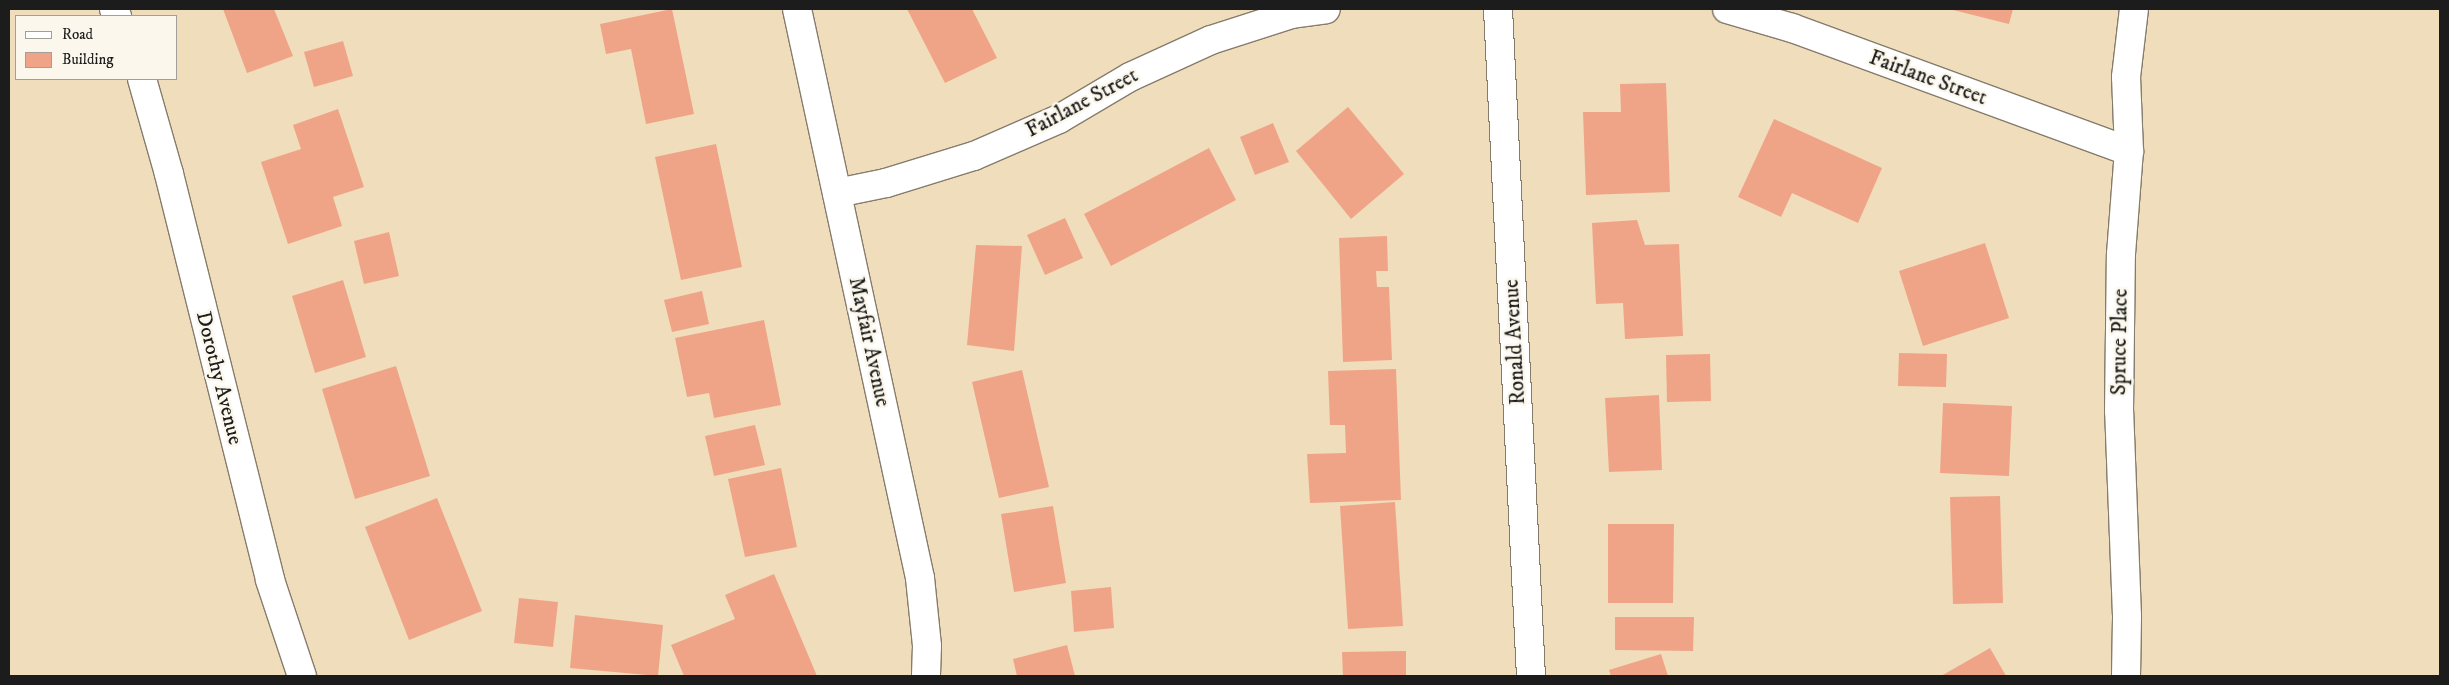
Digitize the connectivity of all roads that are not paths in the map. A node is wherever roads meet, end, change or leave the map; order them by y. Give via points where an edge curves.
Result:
1 (797, 9) edge
2 (1326, 9) edge
3 (1498, 9) edge
4 (1727, 9) edge
5 (2134, 9) edge
6 (142, 80) edge
7 (2128, 150) junction
8 (837, 193) junction
9 (302, 676) edge
10 (926, 676) edge
11 (1531, 676) edge
12 (2126, 676) edge

1 - 8 street, Mayfair Avenue
2 - 8 street, Fairlane Street via 1292,14 1211,40 1130,77 1059,119 974,156 886,183
3 - 11 street, Ronald Avenue
4 - 7 street, Fairlane Street via 1792,28
5 - 7 street, Spruce Place via 2126,77
6 - 9 street, Dorothy Avenue via 170,174 270,580
7 - 12 street, Spruce Place via 2121,254 2119,412 2127,616
8 - 10 street, Mayfair Avenue via 920,578 927,646

